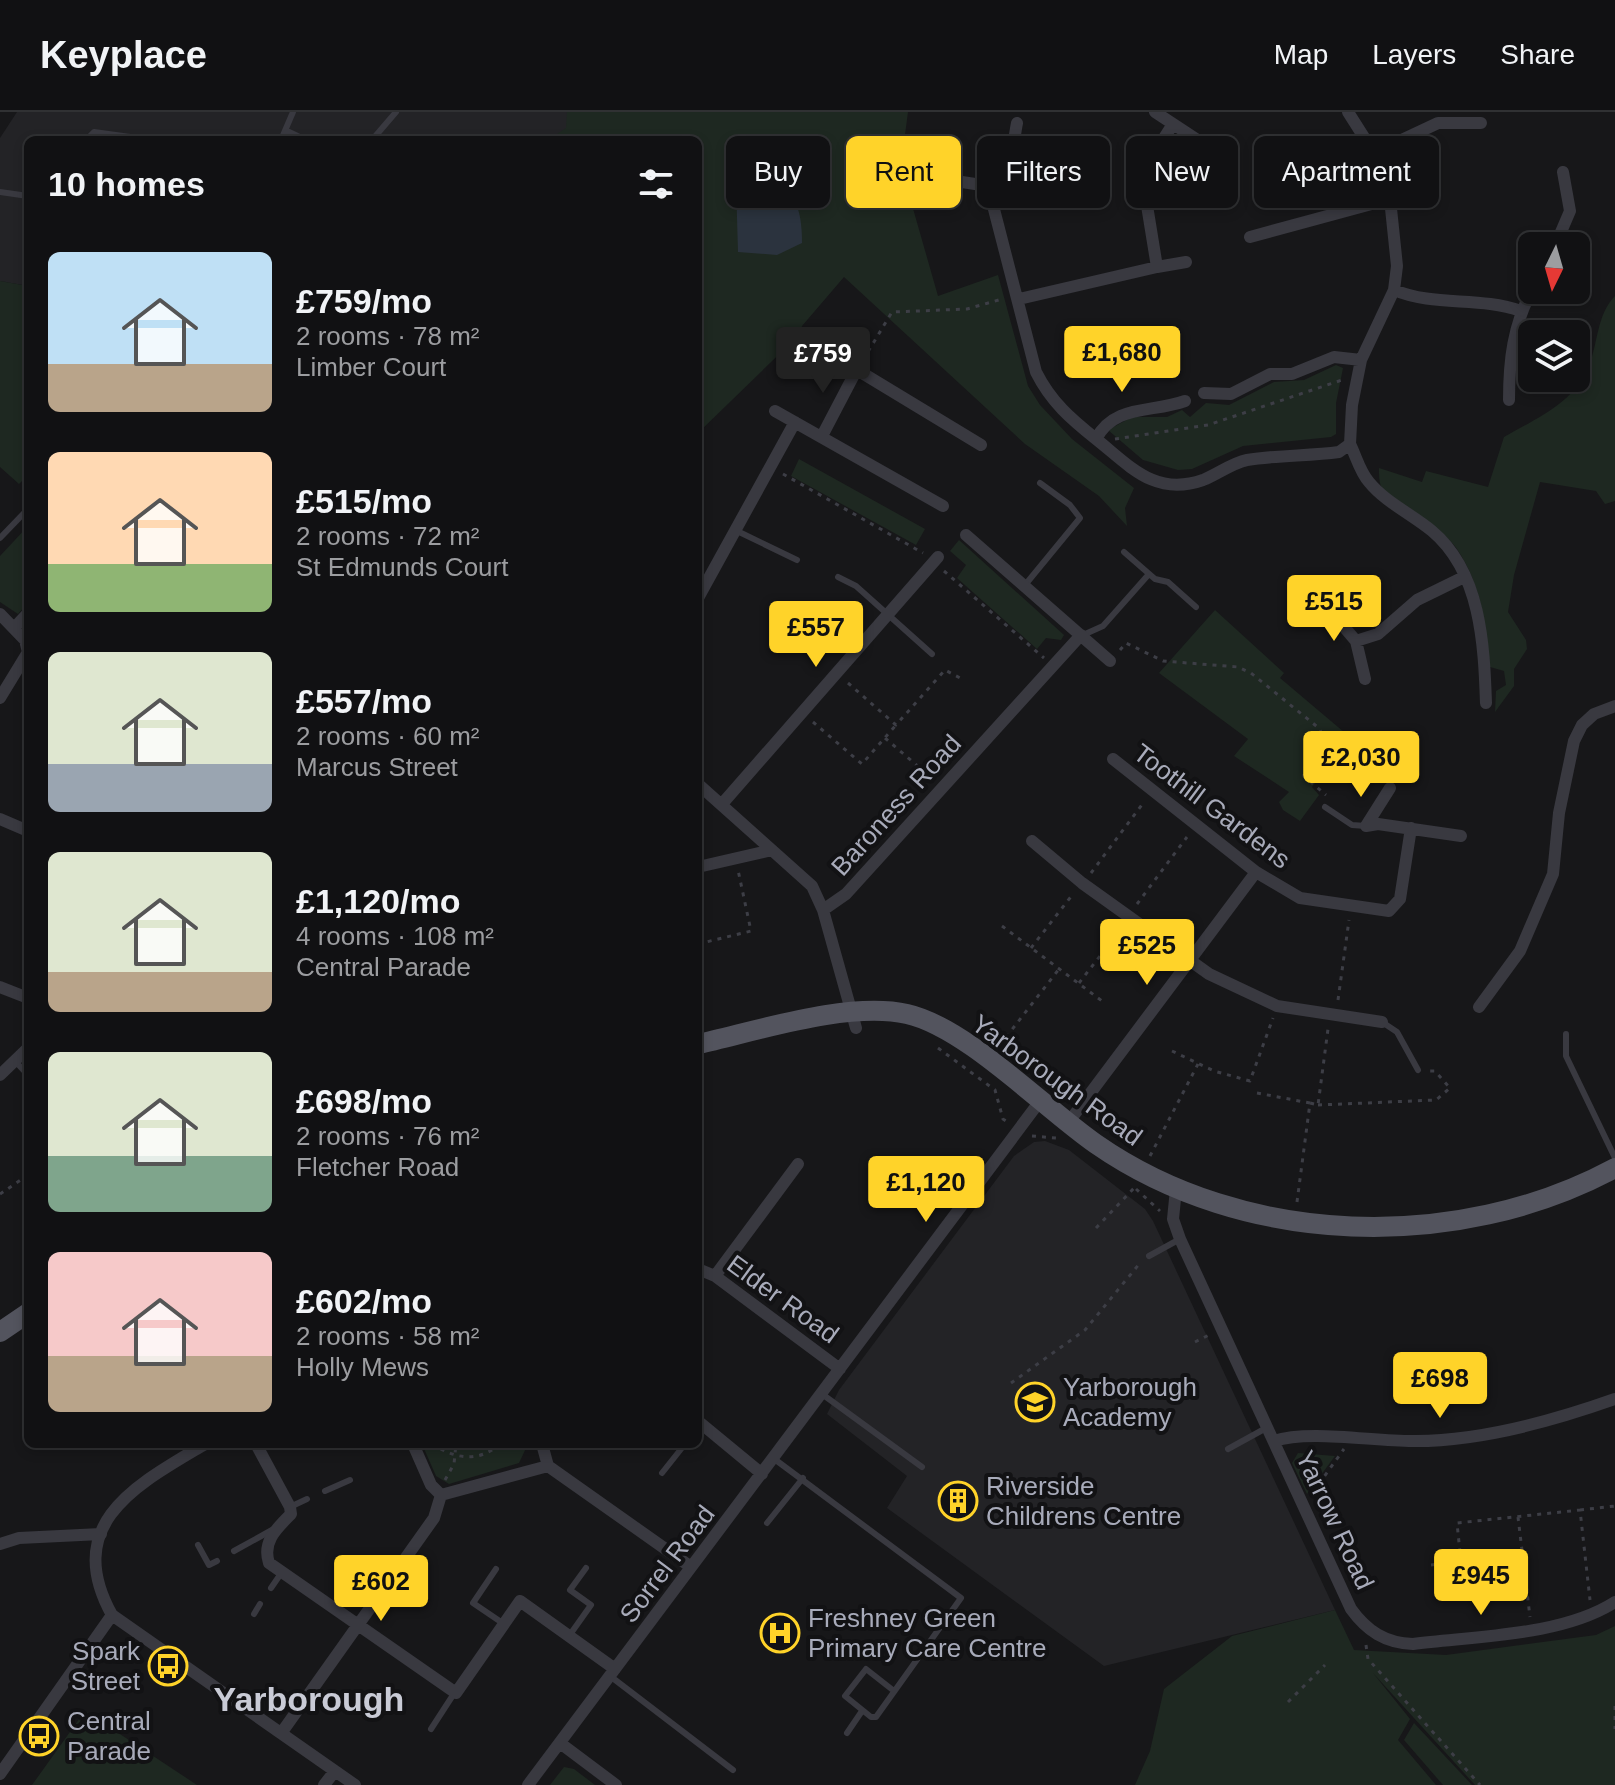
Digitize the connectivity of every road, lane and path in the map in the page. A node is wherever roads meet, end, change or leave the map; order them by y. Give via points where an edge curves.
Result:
1 (293, 112) edge
2 (396, 112) edge
3 (1155, 112) edge
4 (1348, 112) edge
5 (1017, 123) dead end
6 (1481, 123) dead end
7 (1173, 124) junction
8 (287, 131) junction
9 (90, 136) edge
10 (133, 136) edge
11 (284, 136) edge
12 (298, 136) edge
13 (375, 136) edge
14 (1014, 136) edge
15 (1191, 136) edge
16 (1363, 136) edge
17 (1410, 136) edge
18 (1563, 172) dead end
19 (0, 192) edge
20 (24, 195) edge
21 (994, 208) edge
22 (1357, 208) edge
23 (1391, 208) edge
24 (1561, 232) edge
25 (1250, 237) dead end
26 (1186, 262) dead end
27 (1157, 267) junction
28 (1394, 290) junction
29 (1018, 297) junction
30 (1525, 304) edge
31 (1521, 311) junction
32 (811, 342) dead end
33 (1361, 360) junction
34 (856, 371) junction
35 (1357, 380) junction
36 (1204, 393) dead end
37 (1509, 400) dead end
38 (1185, 401) dead end
39 (775, 411) dead end
40 (795, 422) junction
41 (822, 436) junction
42 (1102, 443) junction
43 (1350, 444) junction
44 (981, 445) dead end
45 (1040, 483) dead end
46 (943, 506) dead end
47 (24, 513) edge
48 (735, 530) junction
49 (966, 535) dead end
50 (0, 538) edge
51 (1124, 552) dead end
52 (938, 557) dead end
53 (797, 560) dead end
54 (1149, 574) junction
55 (838, 577) dead end
56 (1464, 577) junction
57 (1025, 585) junction
58 (702, 591) edge
59 (1320, 599) dead end
60 (1196, 607) dead end
61 (0, 614) edge
62 (887, 615) junction
63 (24, 617) edge
64 (15, 627) junction
65 (1081, 635) junction
66 (1356, 641) junction
67 (24, 644) edge
68 (932, 654) dead end
69 (24, 659) edge
70 (1110, 661) joint
71 (836, 673) junction
72 (962, 679) dead end
73 (1365, 679) dead end
74 (0, 698) edge
75 (1486, 703) dead end
76 (1615, 706) edge
77 (802, 713) junction
78 (896, 725) junction
79 (885, 738) junction
80 (1113, 759) dead end
81 (702, 787) edge
82 (943, 787) junction
83 (1390, 788) dead end
84 (1152, 790) junction
85 (722, 804) junction
86 (1325, 807) joint
87 (0, 819) edge
88 (1196, 825) junction
89 (1366, 826) junction
90 (1411, 828) junction
91 (24, 829) edge
92 (1461, 836) dead end
93 (1032, 841) dead end
94 (772, 850) junction
95 (736, 858) junction
96 (702, 866) edge
97 (1256, 872) junction
98 (1082, 883) junction
99 (1351, 906) junction
100 (823, 910) junction
101 (1130, 914) junction
102 (1002, 926) dead end
103 (702, 943) edge
104 (1031, 948) junction
105 (1190, 961) junction
106 (1059, 969) junction
107 (1079, 983) junction
108 (0, 987) edge
109 (24, 996) edge
110 (1106, 1004) dead end
111 (1277, 1006) junction
112 (1479, 1007) dead end
113 (1334, 1015) junction
114 (854, 1019) junction
115 (1382, 1022) joint
116 (1566, 1034) dead end
117 (702, 1043) edge
118 (934, 1046) dead end
119 (1172, 1051) dead end
120 (24, 1052) edge
121 (15, 1061) junction
122 (988, 1061) junction
123 (1198, 1064) junction
124 (1418, 1070) joint
125 (24, 1071) edge
126 (0, 1075) edge
127 (1257, 1093) dead end
128 (1040, 1101) junction
129 (1310, 1103) junction
130 (1318, 1105) junction
131 (1018, 1130) junction
132 (1066, 1132) junction
133 (1615, 1158) edge
134 (798, 1164) dead end
135 (1615, 1168) edge
136 (24, 1178) edge
137 (1136, 1178) junction
138 (1176, 1189) junction
139 (0, 1194) edge
140 (1173, 1219) junction
141 (1296, 1222) junction
142 (1096, 1228) dead end
143 (1180, 1239) junction
144 (1149, 1256) joint
145 (702, 1271) edge
146 (715, 1276) junction
147 (24, 1316) edge
148 (0, 1332) edge
149 (840, 1369) junction
150 (1011, 1383) dead end
151 (822, 1394) junction
152 (1615, 1399) edge
153 (702, 1425) edge
154 (1268, 1427) junction
155 (1351, 1440) junction
156 (1274, 1441) junction
157 (199, 1448) edge
158 (258, 1448) edge
159 (415, 1448) edge
160 (441, 1448) edge
161 (456, 1448) edge
162 (494, 1448) edge
163 (543, 1448) edge
164 (682, 1448) edge
165 (1228, 1449) dead end
166 (456, 1455) junction
167 (773, 1458) junction
168 (548, 1466) junction
169 (922, 1467) dead end
170 (662, 1473) dead end
171 (762, 1474) junction
172 (803, 1478) junction
173 (350, 1480) dead end
174 (431, 1485) junction
175 (325, 1491) dead end
176 (441, 1495) junction
177 (307, 1499) dead end
178 (1303, 1505) junction
179 (1615, 1506) edge
180 (290, 1507) junction
181 (1580, 1510) junction
182 (1517, 1516) junction
183 (767, 1523) dead end
184 (279, 1526) junction
185 (101, 1534) junction
186 (0, 1544) edge
187 (198, 1545) dead end
188 (234, 1551) dead end
189 (217, 1561) dead end
190 (1431, 1565) dead end
191 (691, 1567) junction
192 (586, 1568) dead end
193 (496, 1569) dead end
194 (282, 1572) junction
195 (271, 1588) dead end
196 (1615, 1602) edge
197 (260, 1604) dead end
198 (254, 1614) dead end
199 (112, 1615) junction
200 (1592, 1615) junction
201 (504, 1624) junction
202 (358, 1625) junction
203 (1363, 1625) junction
204 (1532, 1628) junction
205 (569, 1636) junction
206 (1325, 1665) dead end
207 (613, 1672) junction
208 (894, 1691) junction
209 (455, 1692) junction
210 (1288, 1702) dead end
211 (1615, 1706) edge
212 (862, 1711) junction
213 (431, 1729) dead end
214 (1615, 1729) edge
215 (282, 1732) junction
216 (847, 1733) dead end
217 (560, 1743) junction
218 (5, 1757) edge
219 (733, 1770) dead end
220 (335, 1771) junction
221 (0, 1774) edge
222 (324, 1785) edge
223 (355, 1785) edge
224 (528, 1785) edge
225 (616, 1785) edge
226 (1480, 1785) edge

1 - 8 lane
2 - 13 lane
3 - 7 street
4 - 16 street
5 - 14 street
6 - 17 street via 1438,123
7 - 15 street
7 - 27 street via 1150,160 1144,187
8 - 11 lane
8 - 12 lane
9 - 10 lane via 110,131
18 - 24 street via 1570,211
19 - 20 lane
21 - 29 street
22 - 25 street
23 - 28 street
26 - 27 street
27 - 29 street
28 - 31 street via 1413,298 1473,300
28 - 33 street
29 - 34 path via 967,309 892,312
29 - 42 street via 1036,372 1048,396
30 - 31 street
31 - 37 street via 1509,352
32 - 34 street
33 - 35 street
33 - 36 street via 1334,357 1292,374 1270,374 1231,394
34 - 41 street
34 - 44 street
35 - 42 path via 1311,387 1208,425 1119,435
35 - 43 street
38 - 42 street via 1128,411 1103,426
39 - 40 street
40 - 41 street
40 - 48 street
41 - 46 street
42 - 43 street via 1150,482 1176,485 1244,460 1339,452
43 - 56 street via 1370,483 1434,533 1453,553
45 - 57 lane via 1080,518
47 - 50 lane
48 - 53 lane
48 - 58 street
49 - 57 street
51 - 54 lane
52 - 62 street
54 - 60 lane via 1168,582
54 - 65 lane via 1103,626
55 - 62 lane
56 - 66 street via 1417,600 1378,634
56 - 75 street via 1481,635
57 - 65 street
59 - 66 street
61 - 64 street
62 - 68 lane
62 - 71 street
63 - 64 street
64 - 67 street
65 - 70 street
65 - 82 street, Baroness Road
66 - 73 street
69 - 74 street
70 - 86 path via 1126,643 1163,661 1238,667 1251,673 1320,729 1323,741 1304,776 1326,794
71 - 77 street
71 - 78 path
72 - 78 path via 945,670
76 - 112 street via 1594,714 1578,733 1559,813 1553,874 1520,951
77 - 79 path via 862,764
77 - 85 street
78 - 79 path
79 - 82 path
80 - 84 street, Toothill Gardens
81 - 85 street
82 - 100 street, Baroness Road via 846,894
83 - 89 street
84 - 88 street, Toothill Gardens
84 - 98 path
85 - 94 street
86 - 89 lane via 1352,825
87 - 91 street
88 - 97 street, Toothill Gardens
88 - 101 path
89 - 90 street
90 - 92 street
90 - 99 street, Toothill Gardens via 1395,907 1389,911
93 - 98 street
94 - 95 street
94 - 100 street via 812,886
95 - 96 street
95 - 103 path via 751,931
97 - 99 street, Toothill Gardens via 1300,898
97 - 105 street
98 - 101 street
98 - 104 path
99 - 113 path
100 - 114 street, Baroness Road
101 - 105 street
101 - 107 path
102 - 104 path
104 - 106 path
105 - 111 street
105 - 132 street
106 - 107 path
106 - 122 path
107 - 110 path
108 - 109 street
111 - 113 street
111 - 123 path via 1250,1081
113 - 115 street
113 - 130 path
114 - 117 main road, Yarborough Road
114 - 122 main road, Yarborough Road via 909,1014
115 - 124 lane via 1397,1032
116 - 133 lane via 1566,1056
118 - 131 path via 995,1090 1003,1119
119 - 123 path
120 - 121 street
121 - 125 lane
121 - 126 street
122 - 128 main road, Yarborough Road
123 - 137 path
124 - 130 path via 1435,1071 1450,1088 1436,1100
127 - 129 path
128 - 131 street
128 - 132 main road, Yarborough Road
129 - 130 path
129 - 141 path
131 - 132 path via 1028,1137
131 - 149 street
132 - 137 main road, Yarborough Road
134 - 146 street
135 - 141 main road, Yarborough Road via 1544,1200 1497,1214 1399,1225
136 - 139 path
137 - 138 main road, Yarborough Road
137 - 140 path
137 - 142 path
138 - 140 street, Yarrow Road
138 - 141 main road, Yarborough Road
140 - 143 street, Yarrow Road
143 - 144 lane
143 - 154 street, Yarrow Road
144 - 150 path via 1085,1330
145 - 146 street, Elder Road
146 - 149 street, Elder Road
147 - 148 main road
149 - 151 street, Sorrel Road
151 - 167 street, Sorrel Road
151 - 169 lane
152 - 155 street via 1495,1431 1420,1441
153 - 171 street
154 - 156 street, Yarrow Road
154 - 165 lane
155 - 156 street via 1296,1436
155 - 178 path
156 - 178 street, Yarrow Road
157 - 185 street via 129,1492 107,1517
158 - 180 street
159 - 174 street
160 - 166 path
161 - 166 path
162 - 166 path via 483,1455
163 - 168 street
164 - 170 lane
166 - 174 path via 444,1481
167 - 171 street, Sorrel Road
167 - 172 lane
168 - 176 street
168 - 191 street
171 - 191 street, Sorrel Road
172 - 183 lane
172 - 208 lane via 959,1596 961,1601
173 - 175 lane
174 - 176 street
176 - 202 street via 434,1518
177 - 180 lane
178 - 203 street, Yarrow Road
179 - 181 path
180 - 184 street via 291,1514
181 - 182 path
181 - 200 path
182 - 190 path via 1457,1523 1461,1562
182 - 204 path
184 - 188 lane
184 - 194 street via 265,1551 269,1563
185 - 186 street via 19,1538
185 - 199 street via 99,1580
187 - 189 lane via 209,1565
191 - 207 street, Sorrel Road
192 - 205 lane via 570,1590 591,1605
193 - 201 lane via 473,1603
194 - 195 lane
194 - 202 street
196 - 200 street, Yarrow Road
197 - 198 lane
199 - 215 street
199 - 218 street
200 - 204 street, Yarrow Road
201 - 205 street via 520,1601
201 - 209 street
202 - 209 street
202 - 215 street
203 - 204 street, Yarrow Road via 1387,1640 1413,1644
203 - 226 path via 1368,1659
205 - 207 street
206 - 210 path
207 - 217 street, Sorrel Road
207 - 219 lane
208 - 212 lane via 874,1718
208 - 212 lane via 862,1670 845,1696
209 - 213 lane
211 - 214 path
212 - 216 lane
215 - 220 street
217 - 224 street, Sorrel Road
217 - 225 street
218 - 221 street
220 - 222 street
220 - 223 street

